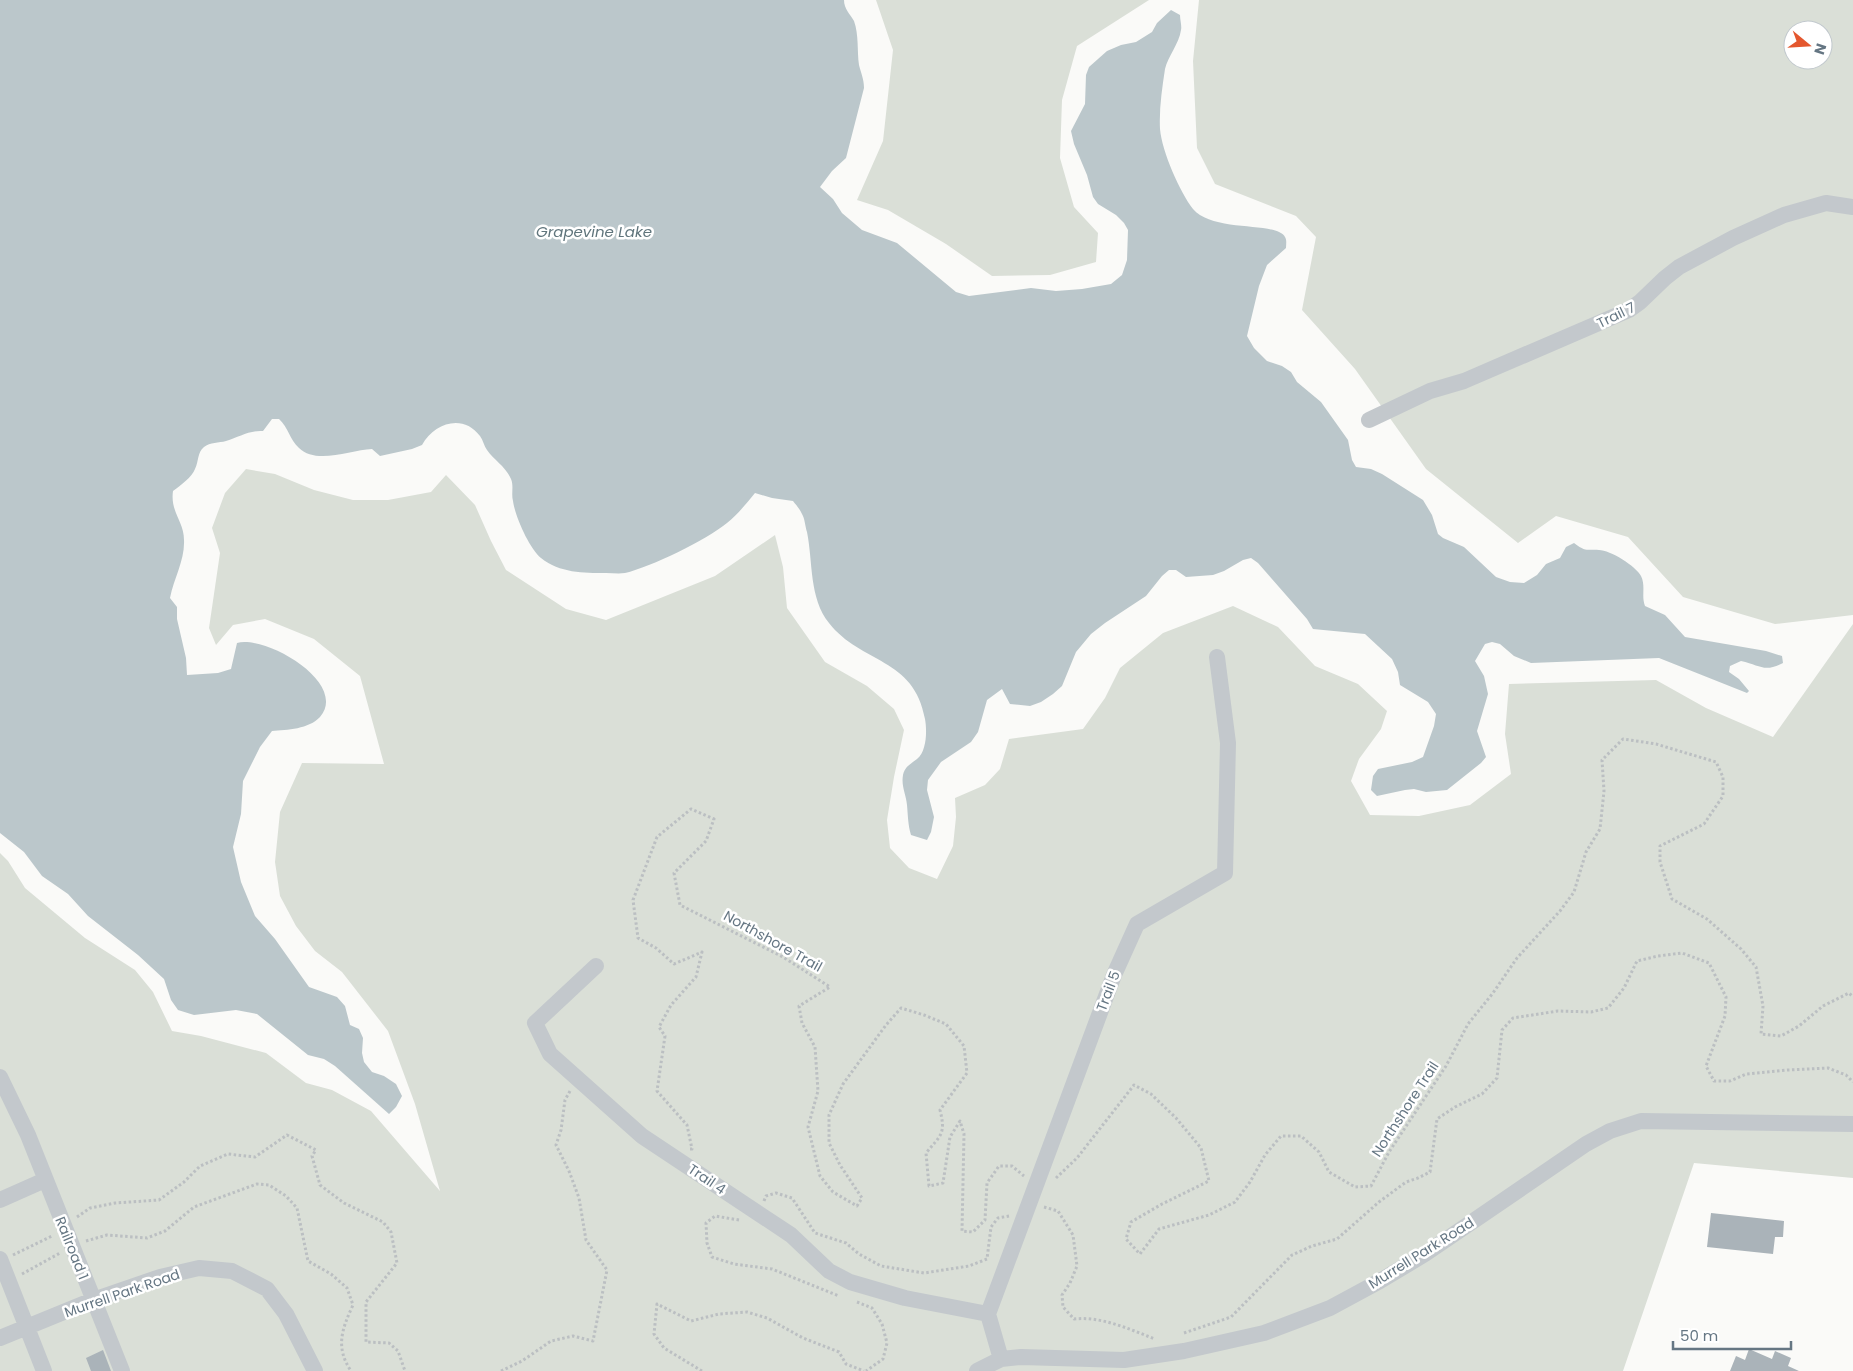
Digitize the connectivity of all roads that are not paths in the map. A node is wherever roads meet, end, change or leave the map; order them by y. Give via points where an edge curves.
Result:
1 (1853, 207) edge
2 (1369, 420) dead end
3 (1217, 657) dead end
4 (596, 966) dead end
5 (0, 1077) edge
6 (1853, 1124) edge
7 (45, 1180) junction
8 (0, 1200) edge
9 (1, 1260) edge
10 (93, 1300) junction
11 (988, 1314) junction
12 (28, 1327) junction
13 (0, 1338) edge
14 (1001, 1359) junction
15 (44, 1371) edge
16 (122, 1371) edge
17 (315, 1371) edge
18 (977, 1371) edge

1 - 2 lane, Trail 7 via 1826,203 1784,215 1680,266 1629,310 1464,381 1430,391
3 - 11 lane, Trail 5 via 1228,743 1225,874 1137,924 1114,975
4 - 11 lane, Trail 4 via 535,1023 550,1054 642,1136 791,1235 829,1271 850,1282 905,1298
5 - 7 lane, Railroad 1
6 - 14 lane, Murrell Park Road via 1641,1121 1610,1131 1586,1144 1380,1281 1330,1308 1264,1334 1124,1360
7 - 8 lane
7 - 10 lane, Railroad 1
9 - 12 lane
10 - 12 lane, Murrell Park Road
10 - 16 lane, Railroad 1
10 - 17 lane, Murrell Park Road via 160,1277 199,1268 232,1271 267,1289 286,1314
11 - 14 lane
12 - 13 lane, Murrell Park Road
12 - 15 lane
14 - 18 lane, Murrell Park Road

